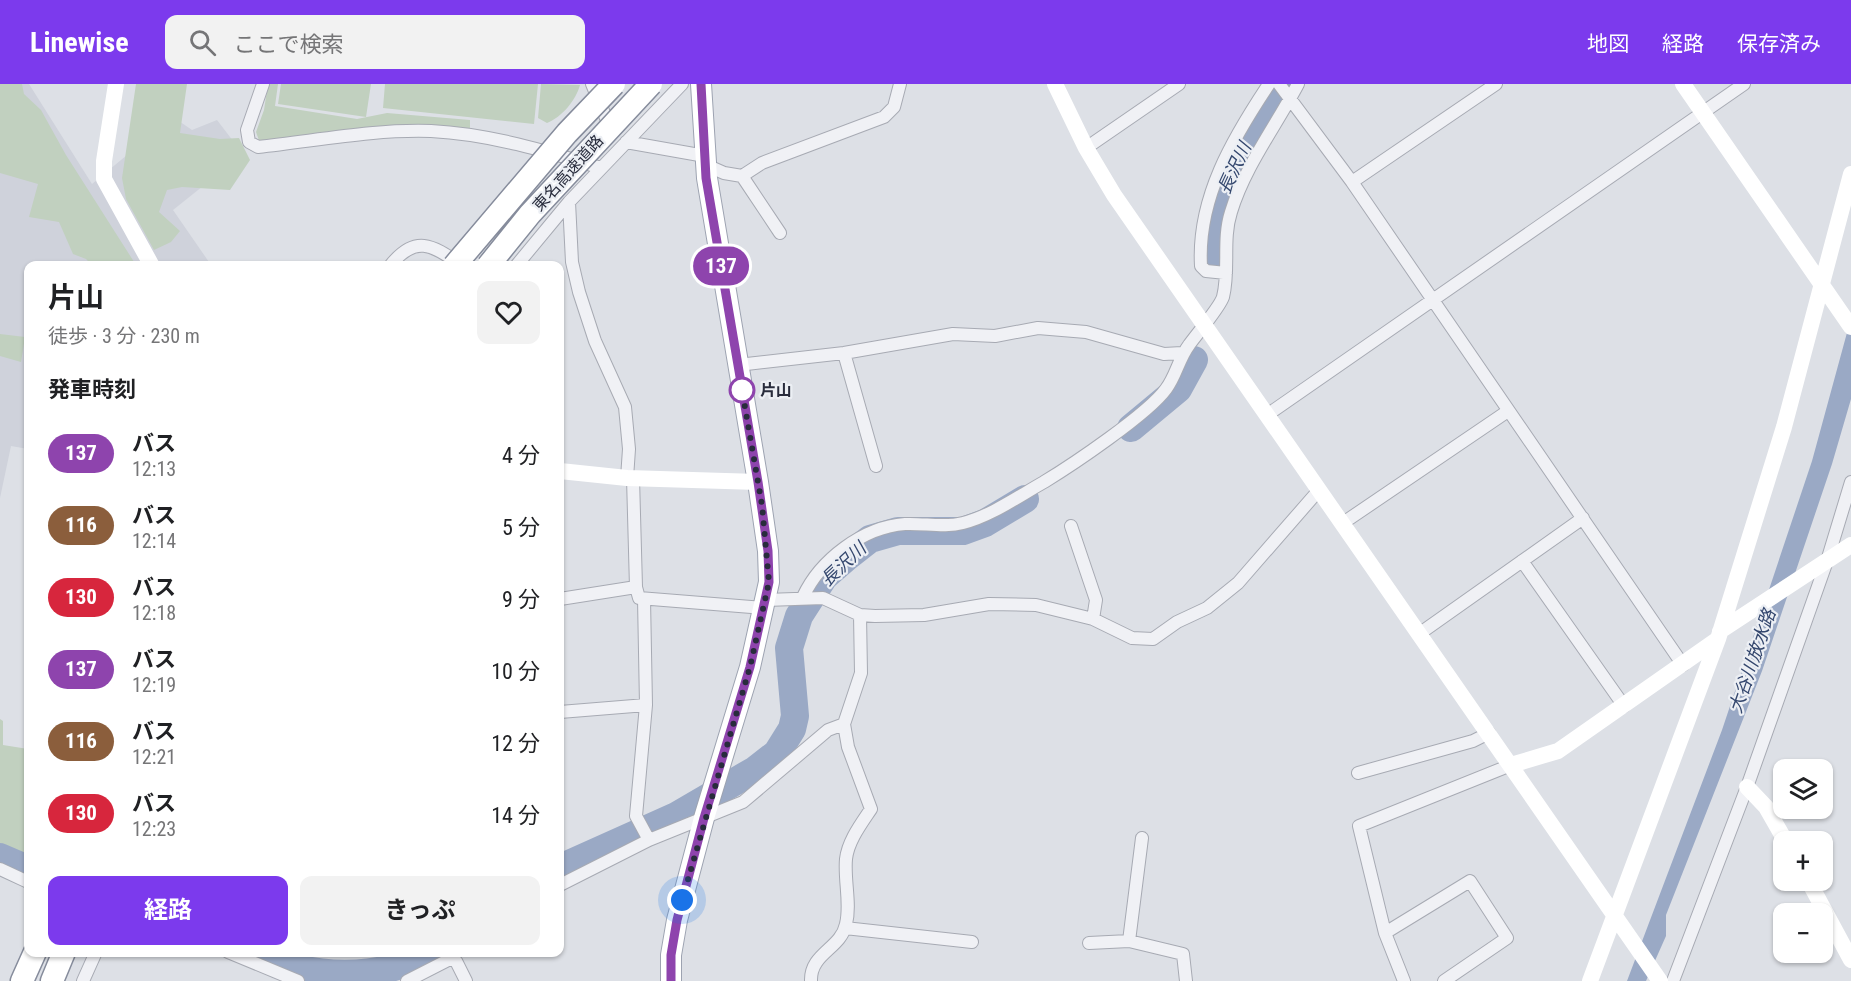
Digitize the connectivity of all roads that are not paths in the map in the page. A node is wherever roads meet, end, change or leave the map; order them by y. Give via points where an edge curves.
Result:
1 (116, 84) edge
2 (263, 84) edge
3 (592, 84) edge
4 (614, 84) edge
5 (651, 84) edge
6 (682, 84) edge
7 (701, 84) edge
8 (900, 84) edge
9 (1055, 84) edge
10 (1179, 84) edge
11 (1269, 84) edge
12 (1279, 84) edge
13 (1298, 84) edge
14 (1496, 84) edge
15 (1683, 84) edge
16 (1744, 84) edge
17 (1290, 99) junction
18 (1703, 112) junction
19 (622, 146) junction
20 (1086, 148) junction
21 (705, 160) junction
22 (601, 168) junction
23 (1851, 174) edge
24 (742, 176) junction
25 (1352, 182) junction
26 (570, 202) junction
27 (780, 232) dead end
28 (149, 261) edge
29 (394, 261) edge
30 (455, 261) edge
31 (458, 261) edge
32 (492, 261) edge
33 (520, 261) edge
34 (1226, 273) junction
35 (1822, 288) junction
36 (1432, 303) junction
37 (1205, 325) junction
38 (1851, 327) edge
39 (844, 352) junction
40 (1182, 353) junction
41 (738, 365) junction
42 (1508, 411) junction
43 (1267, 415) junction
44 (876, 466) dead end
45 (564, 471) edge
46 (630, 478) junction
47 (758, 482) junction
48 (1851, 482) edge
49 (1319, 490) junction
50 (1583, 518) junction
51 (1342, 523) junction
52 (1071, 526) dead end
53 (1851, 545) edge
54 (1522, 561) junction
55 (1827, 561) junction
56 (636, 587) junction
57 (803, 597) junction
58 (564, 598) edge
59 (644, 599) junction
60 (765, 604) junction
61 (860, 615) junction
62 (1094, 620) junction
63 (1723, 632) junction
64 (1419, 634) junction
65 (1683, 664) junction
66 (646, 705) junction
67 (1624, 706) junction
68 (564, 712) edge
69 (844, 724) junction
70 (1489, 733) junction
71 (1511, 765) junction
72 (1358, 773) dead end
73 (1747, 787) junction
74 (705, 817) junction
75 (1780, 831) edge
76 (1142, 838) dead end
77 (648, 839) junction
78 (0, 869) edge
79 (24, 880) edge
80 (564, 883) edge
81 (1814, 891) edge
82 (1618, 919) junction
83 (845, 928) junction
84 (1385, 933) junction
85 (1130, 941) junction
86 (972, 942) dead end
87 (1089, 943) dead end
88 (33, 957) edge
89 (62, 957) edge
90 (94, 957) edge
91 (240, 957) edge
92 (452, 957) edge
93 (457, 957) edge
94 (1851, 960) edge
95 (22, 981) edge
96 (52, 981) edge
97 (83, 981) edge
98 (298, 981) edge
99 (406, 981) edge
100 (466, 981) edge
101 (671, 981) edge
102 (811, 981) edge
103 (1186, 981) edge
104 (1404, 981) edge
105 (1444, 981) edge
106 (1590, 981) edge
107 (1660, 981) edge
108 (1673, 981) edge

1 - 28 street via 104,179
2 - 22 street via 248,130 249,142 258,147 432,131 530,146
3 - 19 street
4 - 31 highway, 東名高速道路, bridge
5 - 32 highway, 東名高速道路, bridge
6 - 19 street
7 - 21 main road
8 - 24 street via 894,107 884,117 762,163
9 - 20 street
10 - 20 street
11 - 34 street via 1218,174 1206,207 1201,266 1206,271
12 - 17 street
13 - 17 street
14 - 25 street
15 - 18 street
16 - 18 street
17 - 25 street
17 - 34 street via 1230,213
18 - 35 street
18 - 36 street
19 - 21 street
19 - 22 street
20 - 37 street
21 - 24 street via 724,173
21 - 41 main road
22 - 26 street
23 - 35 street
24 - 27 street
25 - 36 street
26 - 33 street
26 - 46 street via 572,262 595,341 625,407
29 - 30 street via 402,251 416,246 440,251
34 - 37 street via 1223,297
35 - 38 street
35 - 63 street
36 - 42 street
36 - 43 street
37 - 40 street
37 - 43 street
39 - 40 street via 952,334 995,336 1038,328 1086,332 1141,349
39 - 41 street
39 - 44 street
40 - 57 street via 1166,390 1150,405 1045,481 981,518 965,523 904,524 872,531 827,563
41 - 47 main road
42 - 50 street
42 - 51 street
43 - 49 street
45 - 46 street
46 - 47 street
46 - 56 street
47 - 60 main road via 768,551
48 - 55 street
49 - 51 street
49 - 62 street via 1238,583 1207,608 1153,639 1132,638
50 - 54 street
50 - 65 street
51 - 64 street
52 - 62 street via 1096,600
53 - 55 street
54 - 64 street
54 - 67 street
55 - 63 street
55 - 73 street
56 - 58 street
56 - 59 street via 639,598
57 - 60 street
57 - 61 street via 823,598
59 - 60 street
59 - 66 street
60 - 74 main road
61 - 62 street via 900,617 1017,603 1054,608
61 - 69 street via 861,673
63 - 65 street
63 - 82 street
64 - 70 street
65 - 67 street
66 - 68 street
66 - 77 street via 636,816
67 - 71 street via 1558,751
69 - 74 street via 828,730 743,802
69 - 83 street via 848,747 871,809 846,858
70 - 71 street
70 - 72 street
71 - 82 street
71 - 84 street via 1359,826
73 - 75 street via 1766,807
73 - 108 street
74 - 77 street
74 - 101 main road via 677,920
76 - 85 street
77 - 80 street
78 - 79 street
81 - 94 street
82 - 106 street
82 - 107 street
83 - 86 street
83 - 102 street via 816,960
84 - 104 street
84 - 105 street via 1470,881 1507,938
85 - 87 street
85 - 103 street via 1183,954
88 - 95 highway
89 - 96 highway
90 - 97 street
91 - 98 street
92 - 99 street
93 - 100 street

